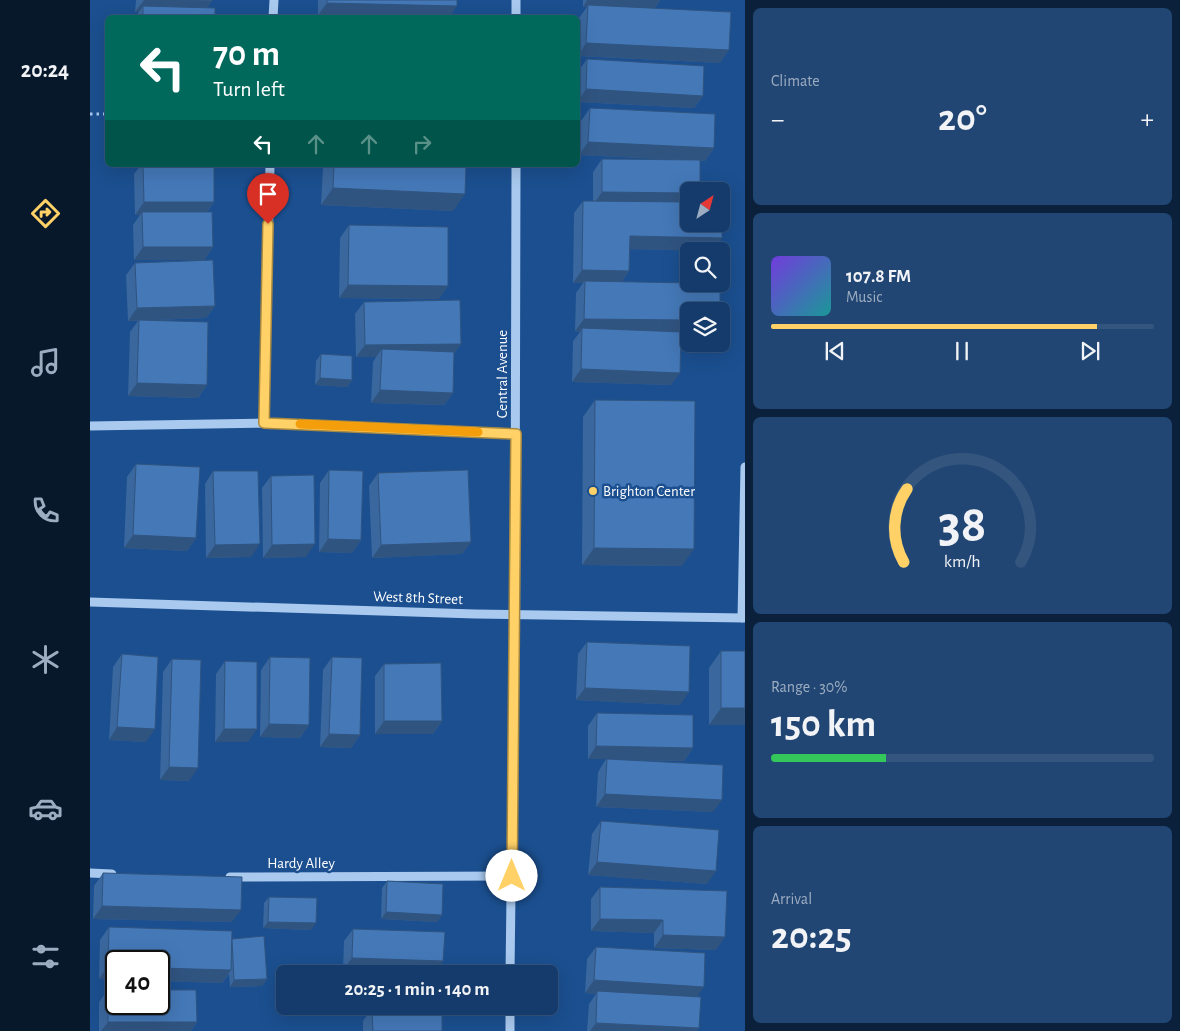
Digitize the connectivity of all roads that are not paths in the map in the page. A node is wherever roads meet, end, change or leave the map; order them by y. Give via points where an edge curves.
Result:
1 (274, 0) edge
2 (516, 0) edge
3 (273, 15) edge
4 (516, 15) edge
5 (270, 167) edge
6 (516, 167) edge
7 (264, 423) junction
8 (90, 426) edge
9 (516, 434) junction
10 (745, 466) edge
11 (90, 602) edge
12 (514, 614) junction
13 (744, 618) edge
14 (90, 873) edge
15 (125, 875) edge
16 (512, 876) junction
17 (219, 877) edge
18 (510, 965) edge
19 (510, 1015) edge
20 (510, 1031) edge

1 - 3 street
2 - 4 street
5 - 7 street
6 - 9 street, Central Avenue
7 - 8 street
7 - 9 street
9 - 12 street, Central Avenue
10 - 13 street
11 - 12 street, West 8th Street
12 - 13 street, West 8th Street
12 - 16 street, Central Avenue
14 - 15 street
16 - 17 street, Hardy Alley
16 - 18 street, Central Avenue
19 - 20 street

